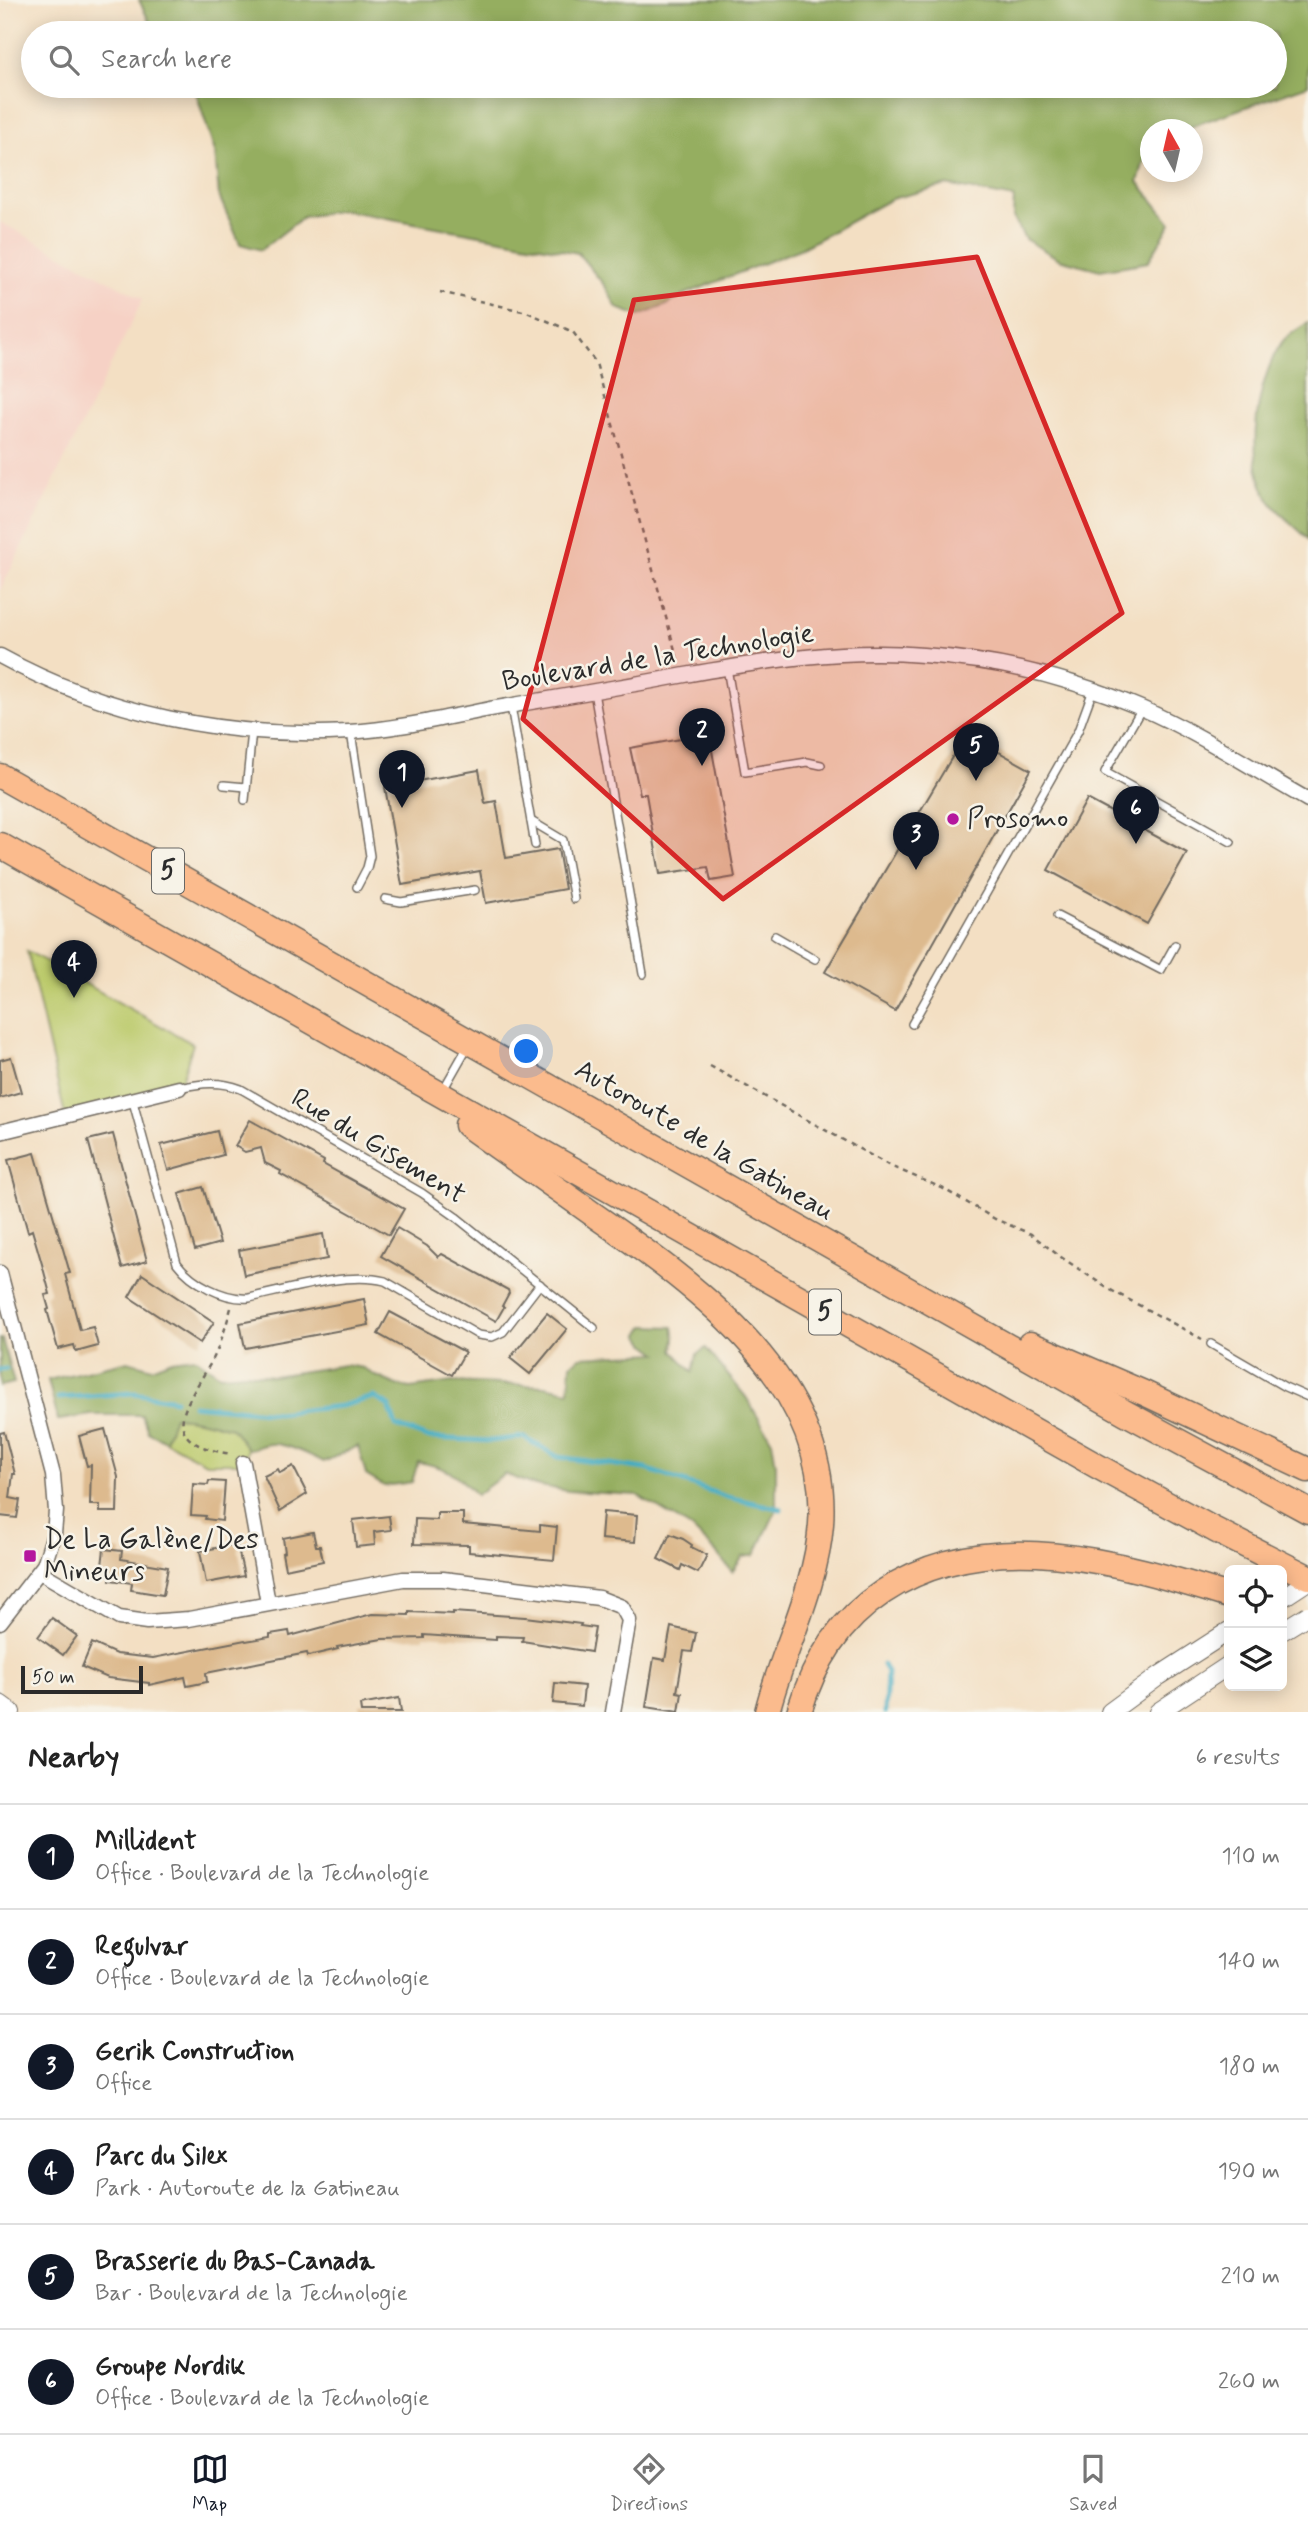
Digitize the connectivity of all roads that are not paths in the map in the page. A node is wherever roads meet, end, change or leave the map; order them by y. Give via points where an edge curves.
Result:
1 (0, 656) edge
2 (727, 668) junction
3 (1093, 690) junction
4 (594, 691) junction
5 (511, 706) junction
6 (1142, 708) junction
7 (252, 730) junction
8 (351, 732) junction
9 (821, 765) dead end
10 (0, 776) edge
11 (225, 785) dead end
12 (246, 788) junction
13 (245, 800) dead end
14 (1308, 800) edge
15 (531, 821) junction
16 (1231, 842) dead end
17 (0, 845) edge
18 (535, 845) dead end
19 (357, 887) dead end
20 (475, 890) dead end
21 (385, 899) dead end
22 (573, 899) dead end
23 (1057, 916) dead end
24 (775, 936) dead end
25 (1175, 945) dead end
26 (815, 959) dead end
27 (643, 974) dead end
28 (912, 1024) dead end
29 (470, 1043) junction
30 (179, 1088) joint
31 (132, 1098) junction
32 (438, 1099) junction
33 (0, 1132) edge
34 (0, 1273) edge
35 (540, 1284) junction
36 (904, 1289) junction
37 (594, 1328) dead end
38 (1211, 1344) road end
39 (1308, 1397) edge
40 (243, 1463) road end
41 (1308, 1470) edge
42 (1308, 1511) edge
43 (40, 1572) junction
44 (1308, 1579) edge
45 (1287, 1594) edge
46 (1224, 1595) edge
47 (268, 1603) junction
48 (1308, 1615) edge
49 (1287, 1617) edge
50 (0, 1622) edge
51 (1308, 1624) edge
52 (1287, 1628) edge
53 (1224, 1634) edge
54 (1224, 1668) edge
55 (0, 1704) edge
56 (11, 1712) edge
57 (613, 1712) edge
58 (767, 1712) edge
59 (799, 1712) edge
60 (1111, 1712) edge
61 (1158, 1712) edge

1 - 7 street, Boulevard de la Technologie via 59,684 126,707 198,724
2 - 3 street, Boulevard de la Technologie via 826,655 919,654 999,664
2 - 4 street, Boulevard de la Technologie
2 - 9 lane via 745,772 807,762
3 - 6 street, Boulevard de la Technologie
3 - 28 lane via 1078,731
4 - 5 street, Boulevard de la Technologie
4 - 27 lane
5 - 8 street, Boulevard de la Technologie
5 - 15 lane
6 - 14 street, Boulevard de la Technologie
6 - 16 lane via 1105,772
7 - 8 street, Boulevard de la Technologie
7 - 12 lane
8 - 19 lane via 370,856
10 - 29 highway, Autoroute de la Gatineau / 5
11 - 12 lane
12 - 13 lane
15 - 18 lane
15 - 22 lane via 563,840
17 - 32 highway, 5 via 346,1040
20 - 21 lane via 401,902
23 - 25 lane via 1161,970
24 - 26 lane
29 - 32 lane
29 - 36 highway, Autoroute de la Gatineau / 5
30 - 31 street
30 - 35 lane, Rue du Gisement via 202,1083 242,1089 422,1193
31 - 33 street
31 - 35 lane via 177,1263 219,1293 249,1298 375,1278 478,1335 492,1338 503,1332
32 - 44 highway, 5
32 - 58 highway via 698,1292 756,1350 794,1406 817,1468 821,1524 810,1580
34 - 43 street via 54,1487 54,1534
35 - 37 lane, Rue du Gisement
36 - 41 highway
36 - 42 highway, Autoroute de la Gatineau / 5
38 - 39 lane
40 - 47 street
43 - 47 street via 103,1610 132,1621 189,1619
43 - 50 street
44 - 45 street
46 - 59 highway via 1062,1556 997,1555 941,1564 892,1587 848,1621 821,1657
47 - 57 street via 424,1578 599,1598 622,1607 629,1620
48 - 52 street, bridge
49 - 51 highway
53 - 60 street
54 - 61 street
55 - 56 street

